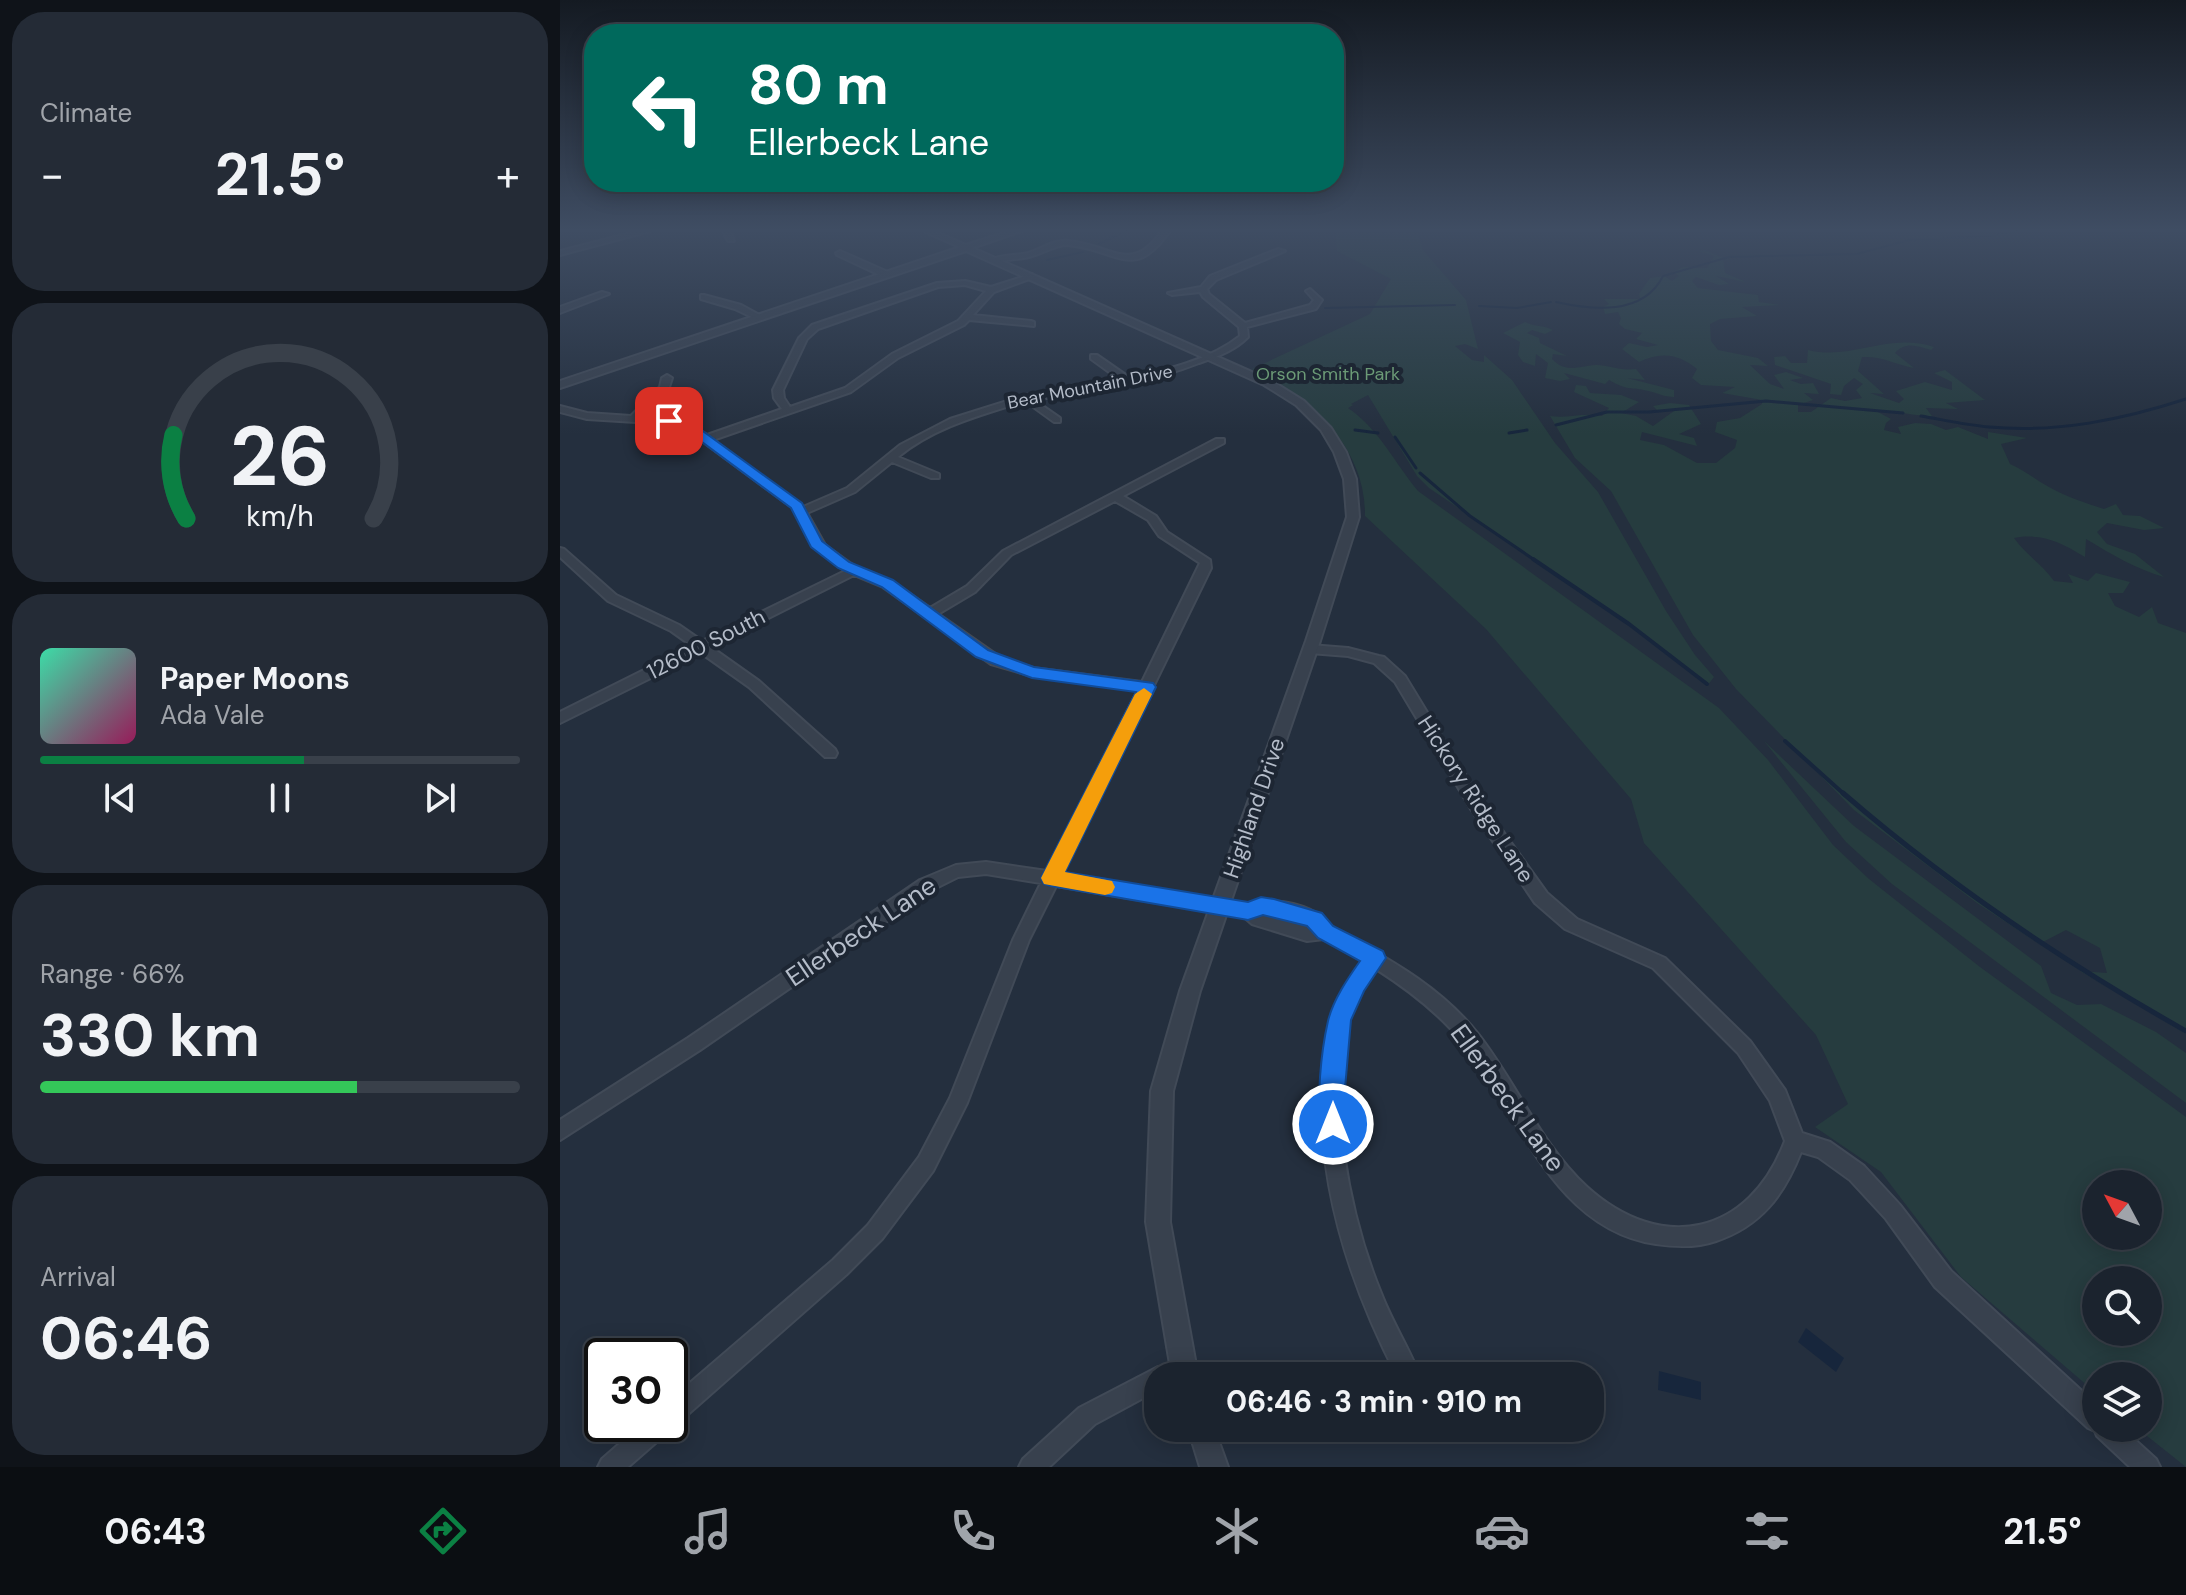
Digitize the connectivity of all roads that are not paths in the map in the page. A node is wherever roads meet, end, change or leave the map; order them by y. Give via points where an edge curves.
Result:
1 (595, 297) edge
2 (706, 297) edge
3 (819, 297) edge
4 (902, 297) edge
5 (985, 297) edge
6 (1078, 297) edge
7 (1209, 297) edge
8 (1316, 297) edge
9 (560, 310) edge
10 (759, 317) junction
11 (968, 317) junction
12 (1031, 324) dead end
13 (1243, 326) junction
14 (1212, 356) junction
15 (1094, 357) dead end
16 (667, 378) dead end
17 (1129, 382) junction
18 (560, 385) edge
19 (1026, 398) junction
20 (560, 409) edge
21 (787, 409) junction
22 (635, 417) junction
23 (1057, 420) dead end
24 (705, 439) junction
25 (1220, 441) dead end
26 (890, 457) junction
27 (935, 476) dead end
28 (1115, 496) junction
29 (802, 511) junction
30 (560, 551) edge
31 (853, 571) junction
32 (929, 614) junction
33 (700, 645) junction
34 (1310, 649) junction
35 (1147, 687) junction
36 (560, 718) edge
37 (830, 753) dead end
38 (1051, 878) junction
39 (1220, 906) junction
40 (1375, 958) junction
41 (560, 1131) edge
42 (1795, 1141) junction
43 (1170, 1362) edge
44 (1403, 1362) edge
45 (1144, 1388) edge
46 (688, 1399) edge
47 (2082, 1407) edge
48 (639, 1442) edge
49 (1206, 1442) edge
50 (2120, 1442) edge
51 (610, 1467) edge
52 (1031, 1467) edge
53 (1214, 1467) edge
54 (2148, 1467) edge

1 - 9 street
2 - 10 street
3 - 10 street
4 - 21 street via 815,327 803,338 778,390
5 - 11 street
6 - 14 street, Highland Drive
7 - 13 street
8 - 13 street via 1313,307
10 - 18 street
11 - 12 street
11 - 21 street via 895,356 848,390
13 - 14 street, Bear Mountain Drive via 1241,341
14 - 17 street, Bear Mountain Drive
14 - 34 street, Highland Drive via 1300,403 1325,428 1350,479 1353,517
15 - 17 street
16 - 22 street via 665,388
17 - 19 street, Bear Mountain Drive
19 - 23 street
19 - 26 street, Bear Mountain Drive via 953,421
20 - 22 street via 587,416
21 - 24 street
22 - 24 street via 683,425
24 - 29 street
25 - 28 street
26 - 27 street
26 - 29 street, Bear Mountain Drive via 851,490
28 - 32 street via 1007,553 971,589
28 - 35 street via 1206,562
29 - 31 street via 816,543
30 - 33 street via 612,598
31 - 32 street via 887,584
31 - 33 street, 12600 South
32 - 35 street via 982,653 1013,667
33 - 36 street, 12600 South
33 - 37 street via 760,689
34 - 39 street, Highland Drive
34 - 42 street, Hickory Ridge Lane via 1379,660 1400,679 1476,805 1541,898 1571,924 1659,963 1744,1047 1778,1096
35 - 38 street
38 - 39 street, Ellerbeck Lane
38 - 41 street, Ellerbeck Lane via 976,868 935,879
38 - 46 street via 1016,952 958,1103 904,1196 840,1267
39 - 40 street, Ellerbeck Lane via 1307,934 1325,932
39 - 43 street, Highland Drive via 1162,1091 1158,1222
40 - 42 street, Ellerbeck Lane via 1433,997 1471,1039 1544,1152 1610,1220 1657,1237 1705,1236 1745,1219 1781,1179
40 - 44 street via 1340,1020 1331,1100 1334,1147 1345,1214 1367,1285
42 - 47 street via 1823,1149 1857,1173 1943,1279
45 - 52 street via 1087,1416
48 - 51 street
49 - 53 street
50 - 54 street

